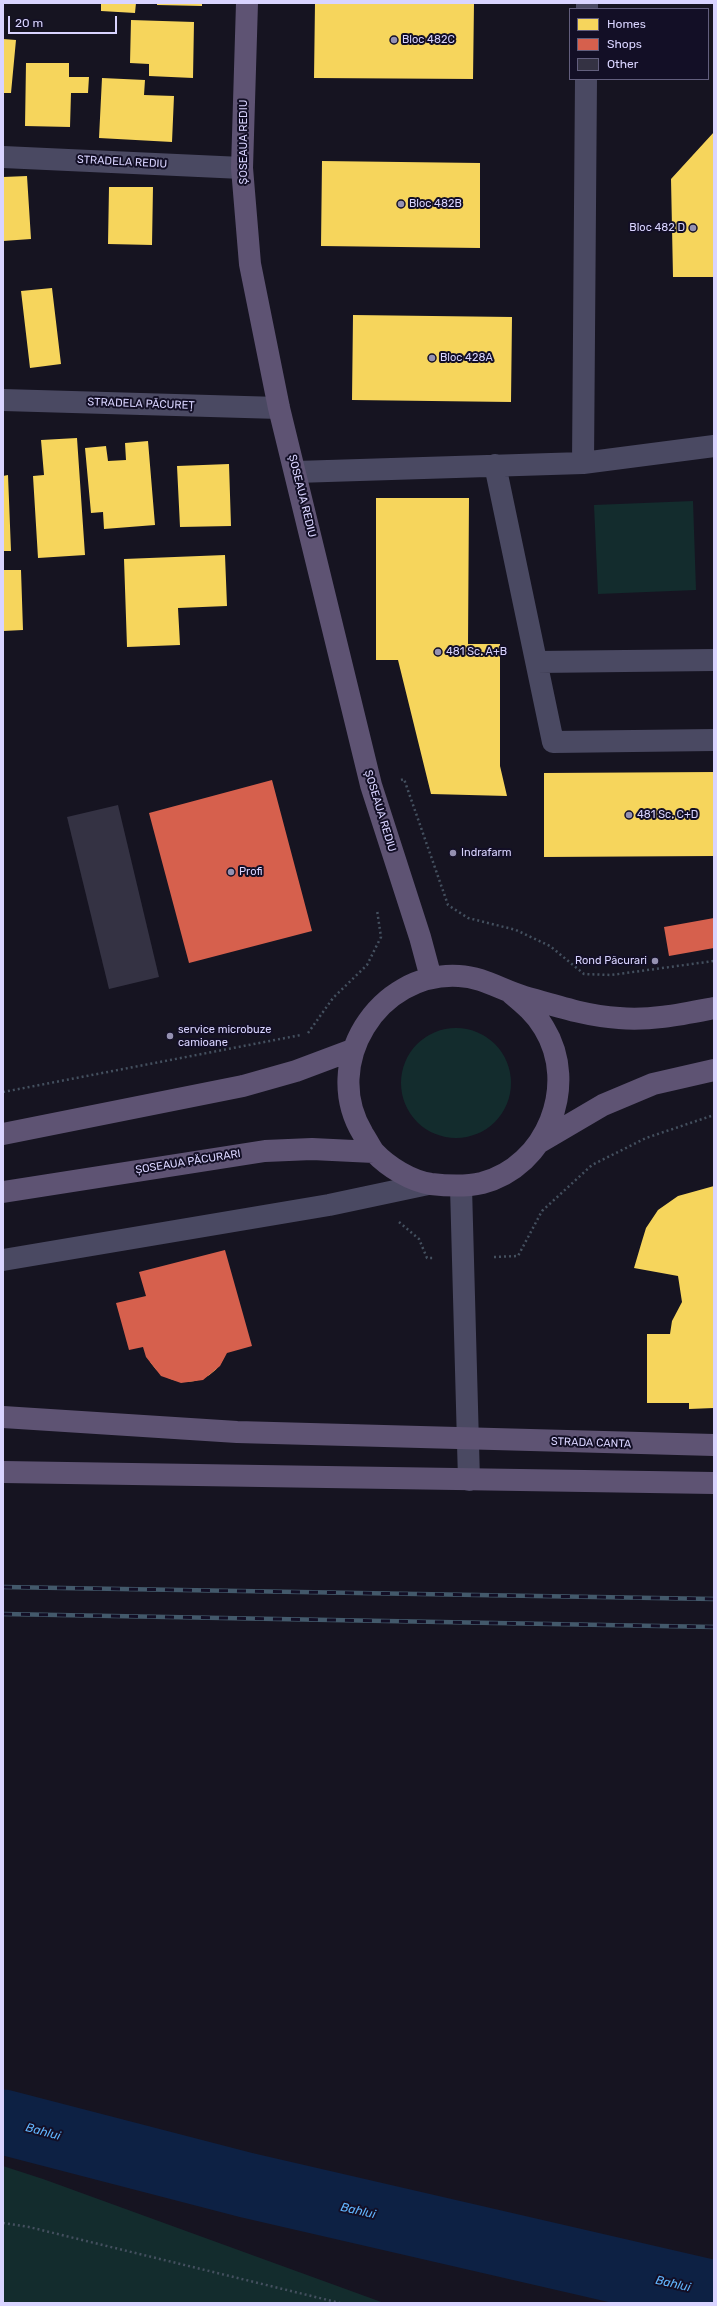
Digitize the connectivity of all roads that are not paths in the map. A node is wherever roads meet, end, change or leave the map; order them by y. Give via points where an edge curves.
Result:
1 (247, 3) edge
2 (586, 80) edge
3 (3, 157) edge
4 (242, 168) junction
5 (3, 400) edge
6 (279, 408) junction
7 (714, 446) edge
8 (583, 463) junction
9 (495, 465) junction
10 (296, 472) junction
11 (714, 660) edge
12 (537, 662) junction
13 (714, 740) edge
14 (431, 978) junction
15 (512, 994) junction
16 (714, 1008) edge
17 (352, 1050) junction
18 (714, 1070) edge
19 (3, 1134) edge
20 (540, 1143) junction
21 (374, 1152) junction
22 (428, 1184) junction
23 (461, 1187) junction
24 (3, 1192) edge
25 (3, 1260) edge
26 (3, 1417) edge
27 (468, 1439) junction
28 (714, 1445) edge
29 (3, 1472) edge
30 (469, 1480) junction
31 (714, 1483) edge

1 - 4 main road, ȘOSEAUA REDIU
2 - 8 street
3 - 4 street, STRADELA REDIU
4 - 6 main road, ȘOSEAUA REDIU via 250,264
5 - 6 street, STRADELA PĂCUREȚ
6 - 10 main road, ȘOSEAUA REDIU
7 - 8 street
8 - 9 street
9 - 10 street
9 - 12 street
10 - 14 main road, ȘOSEAUA REDIU via 372,785
11 - 12 street
12 - 13 street via 553,742
14 - 15 main road via 459,976 487,981
14 - 17 main road via 405,988 382,1004 364,1025
15 - 16 main road via 584,1014 620,1018 658,1017
15 - 20 main road via 530,1009 545,1029 554,1051 559,1075 558,1099 551,1122
17 - 19 main road via 296,1071 243,1086
17 - 21 main road via 348,1086 355,1121
18 - 20 main road via 653,1084 603,1105
20 - 23 main road via 524,1160 505,1173 484,1182
21 - 22 main road via 399,1172
21 - 24 main road, ȘOSEAUA PĂCURARI via 312,1148 265,1151
22 - 23 main road
22 - 25 street via 329,1205
23 - 27 street
26 - 27 main road, STRADA CANTA via 237,1432
27 - 28 main road, STRADA CANTA
27 - 30 street
29 - 30 main road
30 - 31 main road

